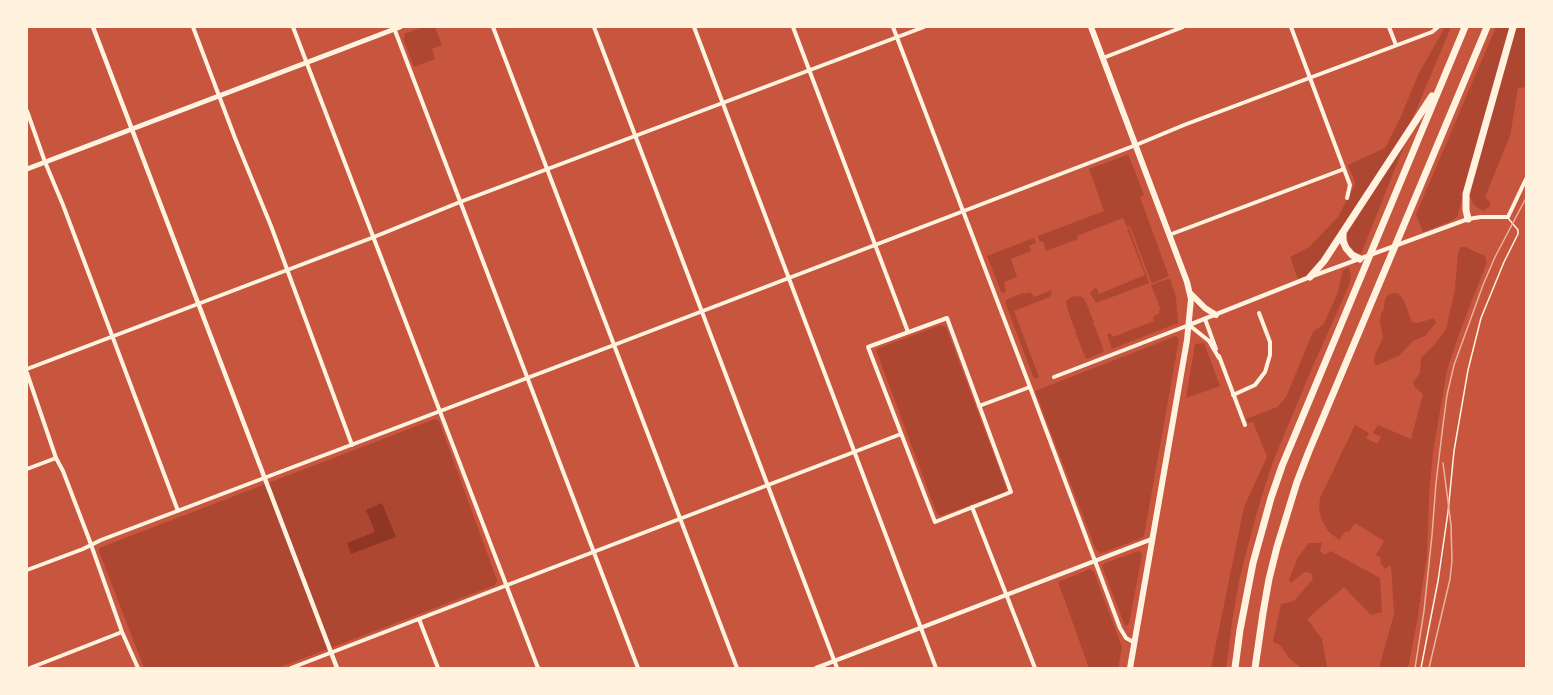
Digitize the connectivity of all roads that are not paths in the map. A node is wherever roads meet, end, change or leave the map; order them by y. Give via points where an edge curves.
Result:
1 (93, 27) edge
2 (193, 27) edge
3 (293, 27) edge
4 (493, 27) edge
5 (594, 27) edge
6 (694, 27) edge
7 (793, 27) edge
8 (893, 27) edge
9 (924, 27) edge
10 (1091, 27) edge
11 (1184, 27) edge
12 (1291, 27) edge
13 (1389, 27) edge
14 (1438, 27) edge
15 (1465, 27) edge
16 (1486, 27) edge
17 (1513, 27) edge
18 (396, 28) edge
19 (897, 38) junction
20 (1396, 45) junction
21 (1103, 58) junction
22 (307, 62) junction
23 (808, 71) junction
24 (1310, 77) junction
25 (1442, 82) junction
26 (219, 96) junction
27 (723, 103) junction
28 (27, 111) edge
29 (132, 129) junction
30 (635, 136) junction
31 (1136, 145) junction
32 (45, 162) junction
33 (27, 169) edge
34 (547, 169) junction
35 (1344, 169) junction
36 (1526, 179) edge
37 (1347, 198) dead end
38 (460, 202) junction
39 (963, 211) junction
40 (1508, 217) junction
41 (1468, 219) junction
42 (1343, 232) junction
43 (1169, 235) junction
44 (374, 237) junction
45 (875, 245) junction
46 (1360, 259) junction
47 (287, 270) junction
48 (1310, 278) junction
49 (789, 279) junction
50 (1190, 292) junction
51 (198, 303) junction
52 (701, 311) junction
53 (1258, 313) dead end
54 (1216, 315) junction
55 (1205, 319) junction
56 (1189, 326) junction
57 (908, 332) junction
58 (112, 336) junction
59 (614, 345) junction
60 (1219, 358) junction
61 (27, 371) edge
62 (1054, 377) dead end
63 (527, 378) junction
64 (1030, 387) junction
65 (1233, 395) junction
66 (979, 406) junction
67 (439, 411) junction
68 (1245, 425) dead end
69 (902, 434) junction
70 (352, 445) junction
71 (855, 452) junction
72 (56, 458) junction
73 (27, 469) edge
74 (265, 478) junction
75 (768, 485) junction
76 (972, 507) junction
77 (178, 511) junction
78 (680, 519) junction
79 (1152, 539) junction
80 (91, 545) junction
81 (593, 552) junction
82 (1094, 561) junction
83 (27, 570) edge
84 (507, 586) junction
85 (1007, 595) junction
86 (419, 619) junction
87 (921, 628) junction
88 (122, 632) junction
89 (1135, 643) junction
90 (331, 653) junction
91 (834, 661) junction
92 (30, 668) edge
93 (138, 668) edge
94 (291, 668) edge
95 (337, 668) edge
96 (438, 668) edge
97 (538, 668) edge
98 (638, 668) edge
99 (737, 668) edge
100 (816, 668) edge
101 (837, 668) edge
102 (936, 668) edge
103 (1035, 668) edge
104 (1130, 668) edge
105 (1235, 668) edge
106 (1255, 668) edge
107 (1421, 668) edge

1 - 29 street
2 - 26 street
3 - 22 street
4 - 34 street
5 - 30 street
6 - 27 street
7 - 23 street
8 - 19 street
9 - 19 street
10 - 21 main road
11 - 21 street
12 - 24 street
13 - 20 street
14 - 20 street
15 - 25 highway
16 - 106 highway via 1286,514 1267,591
17 - 41 highway via 1466,194
18 - 22 main road
18 - 38 street
19 - 23 street
19 - 39 street
20 - 24 street
21 - 31 main road
22 - 26 main road
22 - 44 street
23 - 27 street
23 - 45 street
24 - 31 street
24 - 35 street
25 - 42 highway
25 - 105 highway via 1270,498 1246,596
26 - 29 main road
26 - 47 street
27 - 30 street
27 - 49 street
28 - 32 street
29 - 32 main road
29 - 51 street
30 - 34 street
30 - 52 street
31 - 39 street
31 - 43 main road
32 - 33 main road
32 - 58 street
34 - 38 street
34 - 59 street
35 - 37 street via 1350,185
35 - 43 street
36 - 40 street
38 - 44 street
38 - 63 street
39 - 45 street
39 - 64 street
40 - 41 street
40 - 107 lane via 1518,234 1481,318 1468,370 1438,581
41 - 46 street
42 - 46 highway via 1346,248
42 - 48 highway
43 - 50 main road
44 - 47 street
44 - 67 street
45 - 49 street
45 - 57 street
46 - 48 street
47 - 51 street
47 - 70 street
48 - 54 street
49 - 52 street
49 - 71 street
50 - 54 main road
50 - 56 main road
51 - 58 street
51 - 74 street
52 - 59 street
52 - 75 street
53 - 65 street via 1270,342 1265,372 1255,384
54 - 55 street
55 - 56 street
55 - 60 street
56 - 60 street via 1209,341
56 - 62 street
56 - 79 main road
57 - 66 street via 947,318
57 - 69 street via 868,347
58 - 61 street
58 - 77 street
59 - 63 street
59 - 78 street
60 - 65 street
61 - 72 street
63 - 67 street
63 - 81 street
64 - 66 street
64 - 82 street
65 - 68 street
66 - 76 street via 1011,492
67 - 70 street
67 - 84 street
69 - 71 street
69 - 76 street via 935,522
70 - 74 street
71 - 75 street
71 - 87 street
72 - 73 street
72 - 80 street
74 - 77 street
74 - 90 street
75 - 78 street
75 - 91 street
76 - 85 street
77 - 80 street
78 - 81 street
78 - 99 street
79 - 82 street
79 - 89 main road
80 - 83 street
80 - 88 street
81 - 84 street
81 - 98 street
82 - 85 street
82 - 89 street via 1122,631
84 - 86 street
84 - 97 street
85 - 87 street
85 - 103 street
86 - 90 street
86 - 96 street
87 - 91 street
87 - 102 street
88 - 92 street
88 - 93 street
89 - 104 main road
90 - 94 street
90 - 95 street
91 - 100 street
91 - 101 street

